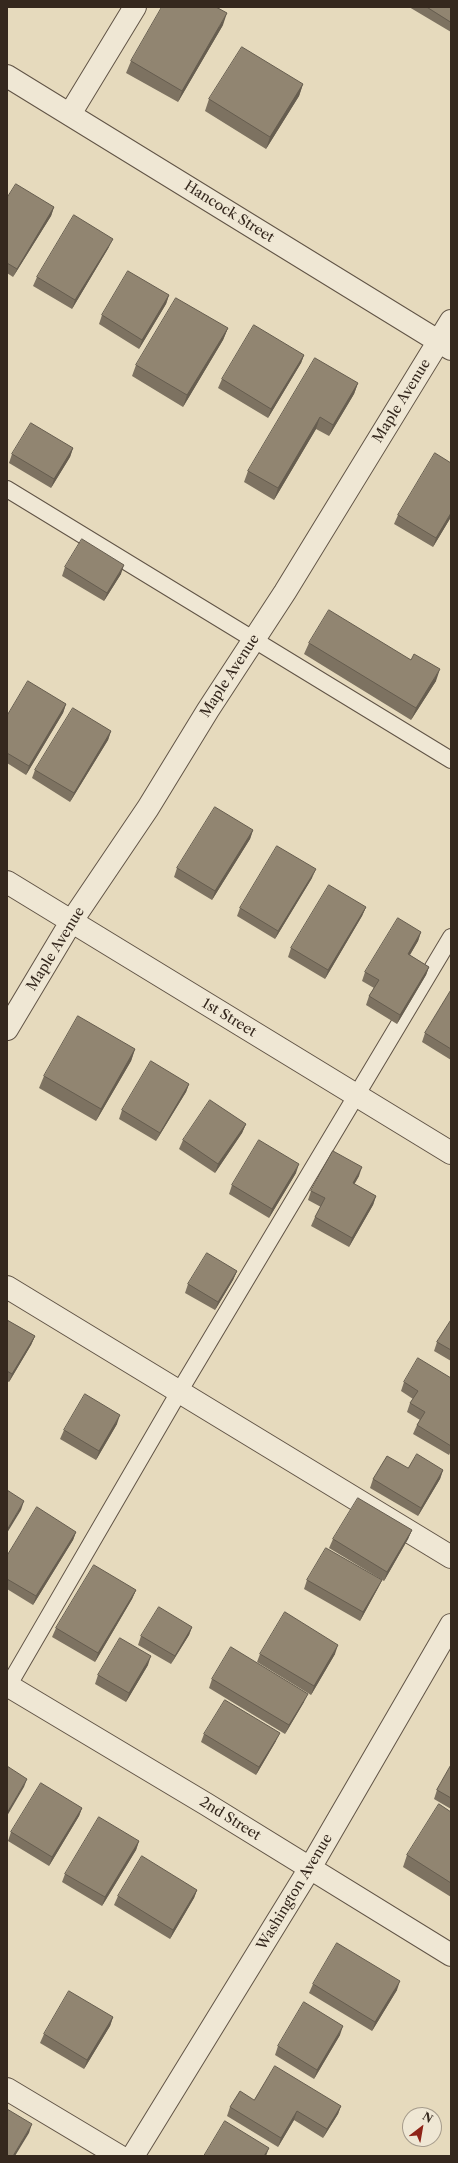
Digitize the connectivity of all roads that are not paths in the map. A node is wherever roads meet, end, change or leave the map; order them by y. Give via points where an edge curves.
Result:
1 (135, 7) edge
2 (7, 76) edge
3 (70, 114) junction
4 (451, 321) edge
5 (445, 346) edge
6 (7, 489) edge
7 (254, 639) junction
8 (451, 760) edge
9 (7, 882) edge
10 (72, 922) junction
11 (451, 937) edge
12 (7, 1029) edge
13 (356, 1095) junction
14 (451, 1153) edge
15 (7, 1287) edge
16 (179, 1392) junction
17 (451, 1557) edge
18 (451, 1625) edge
19 (8, 1686) edge
20 (310, 1868) junction
21 (451, 1956) edge
22 (7, 2089) edge
23 (119, 2156) edge
24 (132, 2156) edge

1 - 3 street
2 - 3 street, Hancock Street
3 - 5 street, Hancock Street
4 - 5 street, Maple Avenue
5 - 7 street, Maple Avenue
6 - 7 lane
7 - 8 lane
7 - 10 street, Maple Avenue via 148,808
9 - 10 street, 1st Street
10 - 12 street, Maple Avenue
10 - 13 street, 1st Street
11 - 13 lane
13 - 14 street, 1st Street
13 - 16 lane
15 - 16 street
16 - 17 street
16 - 19 lane
18 - 20 street, Washington Avenue
19 - 20 street, 2nd Street
20 - 21 street, 2nd Street
20 - 24 street, Washington Avenue
22 - 23 street

